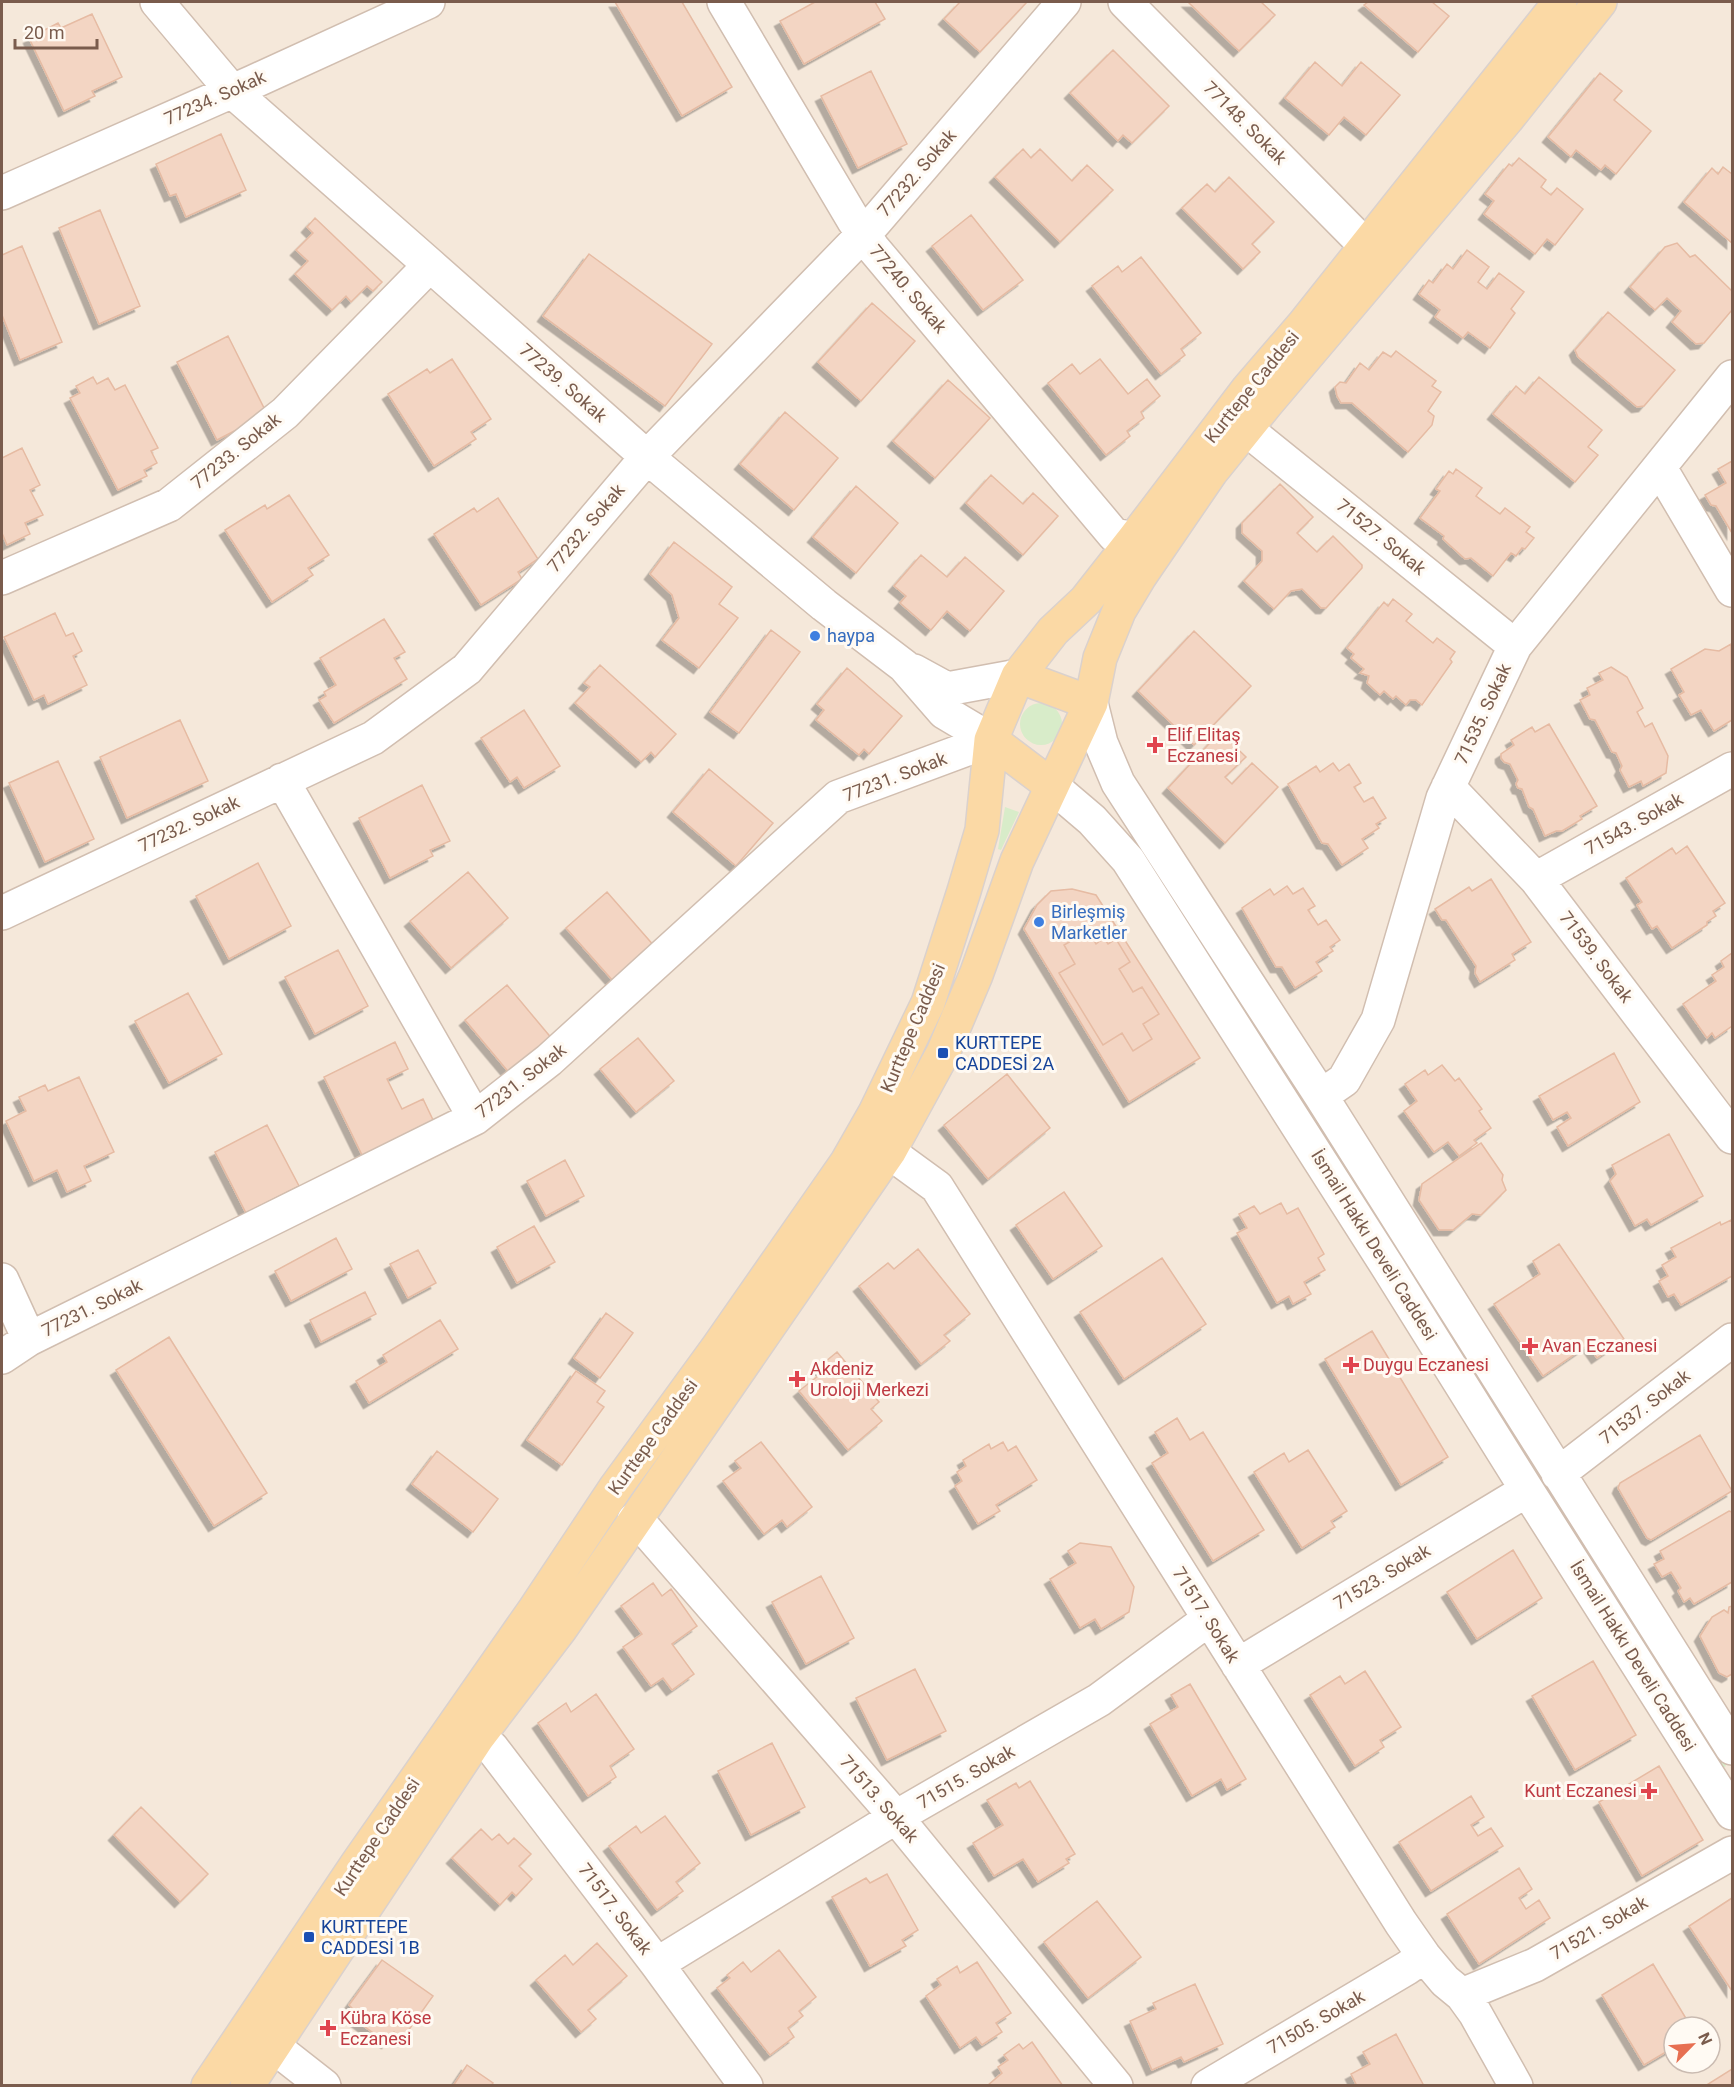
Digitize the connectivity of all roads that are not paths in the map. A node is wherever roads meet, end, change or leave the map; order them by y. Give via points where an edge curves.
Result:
1 (156, 2) edge
2 (428, 2) edge
3 (724, 2) edge
4 (1064, 2) edge
5 (1125, 2) edge
6 (1560, 2) edge
7 (1600, 2) edge
8 (232, 91) junction
9 (2, 193) edge
10 (863, 234) junction
11 (1366, 243) junction
12 (430, 265) junction
13 (1732, 377) edge
14 (1246, 429) junction
15 (647, 457) junction
16 (1660, 468) junction
17 (1134, 539) junction
18 (2, 578) edge
19 (1732, 590) edge
20 (1515, 646) junction
21 (904, 666) junction
22 (1018, 676) junction
23 (1091, 703) junction
24 (991, 740) junction
25 (1732, 769) edge
26 (282, 780) junction
27 (1052, 786) junction
28 (1449, 787) junction
29 (1536, 879) junction
30 (2, 913) edge
31 (1321, 1096) junction
32 (475, 1118) junction
33 (1732, 1137) edge
34 (889, 1152) junction
35 (2, 1280) edge
36 (29, 1339) junction
37 (1732, 1340) edge
38 (2, 1357) edge
39 (1558, 1474) junction
40 (1527, 1490) junction
41 (634, 1520) junction
42 (1209, 1619) junction
43 (1238, 1665) junction
44 (478, 1737) junction
45 (1732, 1748) edge
46 (1732, 1813) edge
47 (896, 1817) junction
48 (1732, 1853) edge
49 (1424, 1956) junction
50 (657, 1964) junction
51 (1462, 1995) junction
52 (273, 2046) junction
53 (208, 2085) edge
54 (247, 2085) edge
55 (324, 2085) edge
56 (746, 2085) edge
57 (1116, 2085) edge
58 (1208, 2085) edge
59 (1516, 2085) edge

1 - 8 street, 77239. Sokak
2 - 8 street, 77234. Sokak
3 - 10 street, 77240. Sokak
4 - 10 street, 77232. Sokak
5 - 11 street, 77148. Sokak
6 - 11 main road, Kurttepe Caddesi
7 - 14 main road, Kurttepe Caddesi via 1507,119
8 - 9 street, 77234. Sokak
8 - 12 street, 77239. Sokak
10 - 15 street, 77232. Sokak
10 - 17 street, 77240. Sokak via 1114,535
11 - 17 main road, Kurttepe Caddesi
12 - 15 street, 77239. Sokak
12 - 18 street, 77233. Sokak via 285,413 169,505
13 - 16 street, 71535. Sokak
14 - 20 street, 71527. Sokak
14 - 23 main road, Kurttepe Caddesi via 1211,472 1119,611 1100,658
15 - 21 street, 77239. Sokak via 824,605
15 - 26 street, 77232. Sokak via 466,669 374,738
16 - 19 street
16 - 20 street, 71535. Sokak
17 - 22 main road, Kurttepe Caddesi
20 - 28 street, 71535. Sokak
21 - 22 street via 947,689
21 - 24 street, 77239. Sokak via 944,712
22 - 23 main road
22 - 24 main road, Kurttepe Caddesi
23 - 27 main road, Kurttepe Caddesi
23 - 31 street, İsmail Hakkı Develi Caddesi via 1101,743 1118,783
24 - 27 main road
24 - 32 street, 77231. Sokak via 838,797 549,1060
24 - 53 main road, Kurttepe Caddesi via 982,830 928,1003 853,1152 616,1487
25 - 29 street, 71543. Sokak
26 - 30 street, 77232. Sokak
26 - 32 street
27 - 34 main road, Kurttepe Caddesi via 1017,861 943,1053
27 - 40 street, İsmail Hakkı Develi Caddesi via 1092,820 1128,860
28 - 29 street, 71539. Sokak
28 - 31 street, 71535. Sokak via 1378,1020 1344,1080
29 - 33 street, 71539. Sokak
31 - 39 street, İsmail Hakkı Develi Caddesi
32 - 36 street, 77231. Sokak
34 - 41 main road, Kurttepe Caddesi
34 - 42 street, 71517. Sokak via 937,1186
35 - 36 street
36 - 38 street, 77231. Sokak
37 - 39 street, 71537. Sokak
39 - 45 street, İsmail Hakkı Develi Caddesi
40 - 43 street, 71523. Sokak
40 - 46 street, İsmail Hakkı Develi Caddesi
41 - 44 main road, Kurttepe Caddesi via 561,1628
41 - 47 street, 71513. Sokak
42 - 43 street, 71517. Sokak
42 - 47 street, 71515. Sokak via 1099,1700
43 - 49 street, 71517. Sokak
44 - 50 street, 71517. Sokak via 492,1748
44 - 52 main road, Kurttepe Caddesi
47 - 50 street, 71515. Sokak
47 - 57 street, 71513. Sokak
48 - 51 street, 71521. Sokak via 1534,1965
49 - 51 street, 71517. Sokak
49 - 58 street, 71505. Sokak
50 - 56 street, 71517. Sokak
51 - 59 street, 71517. Sokak
52 - 54 main road, Kurttepe Caddesi
52 - 55 street

